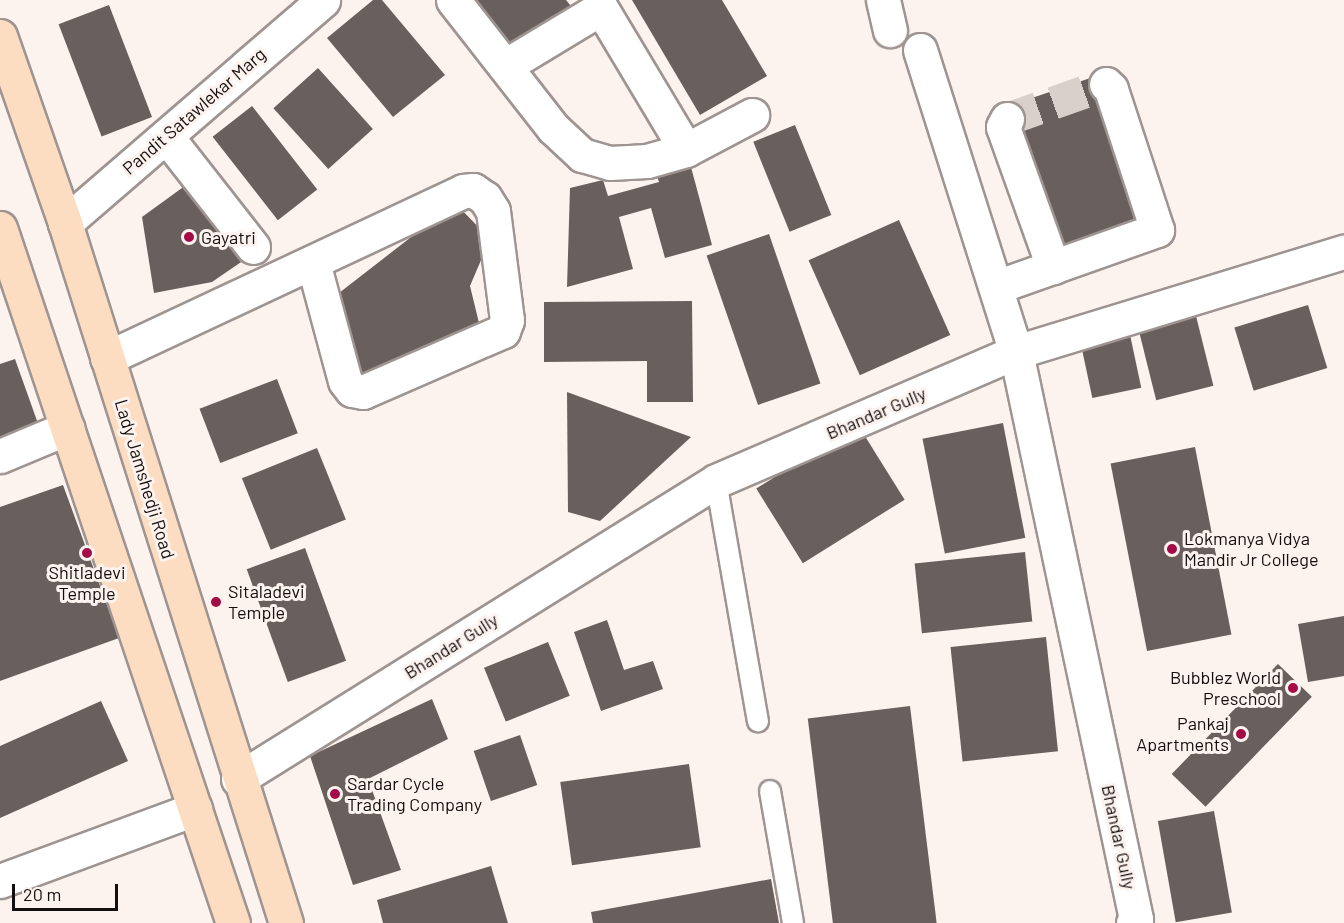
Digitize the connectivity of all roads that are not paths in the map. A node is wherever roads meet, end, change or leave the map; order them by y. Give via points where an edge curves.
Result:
1 (323, 0) edge
2 (453, 0) edge
3 (607, 4) edge
4 (0, 36) edge
5 (920, 50) dead end
6 (505, 66) junction
7 (1106, 84) dead end
8 (752, 115) dead end
9 (1008, 119) dead end
10 (166, 136) junction
11 (686, 150) junction
12 (65, 223) junction
13 (0, 228) edge
14 (253, 247) dead end
15 (1344, 252) edge
16 (313, 262) junction
17 (1053, 267) junction
18 (9, 286) edge
19 (996, 286) junction
20 (1016, 352) junction
21 (107, 358) junction
22 (67, 428) junction
23 (0, 456) edge
24 (716, 481) junction
25 (758, 721) dead end
26 (238, 779) junction
27 (770, 791) dead end
28 (195, 809) junction
29 (0, 881) edge
30 (233, 923) edge
31 (286, 923) edge
32 (793, 923) edge
33 (1133, 923) edge

1 - 10 street, Pandit Satawlekar Marg
2 - 6 street
3 - 6 street
3 - 11 street
4 - 12 main road, Lady Jamshedji Road
5 - 19 street
6 - 11 street via 553,128 582,155 610,164 647,161
7 - 17 street via 1112,89 1157,230
8 - 11 street
9 - 17 street via 1003,127
10 - 12 street, Pandit Satawlekar Marg
10 - 14 street
12 - 21 main road, Lady Jamshedji Road
13 - 18 main road
15 - 20 street
16 - 16 street via 463,191 473,190 485,198 493,211 507,320 503,331 363,392 352,390 345,381
16 - 21 street
17 - 19 street
18 - 22 main road
19 - 20 street
20 - 24 street, Bhandar Gully
20 - 33 street, Bhandar Gully via 1136,919
21 - 26 main road, Lady Jamshedji Road
22 - 23 street
22 - 28 main road
24 - 25 lane
24 - 26 street, Bhandar Gully
26 - 31 main road, Lady Jamshedji Road
27 - 32 lane
28 - 29 street
28 - 30 main road

